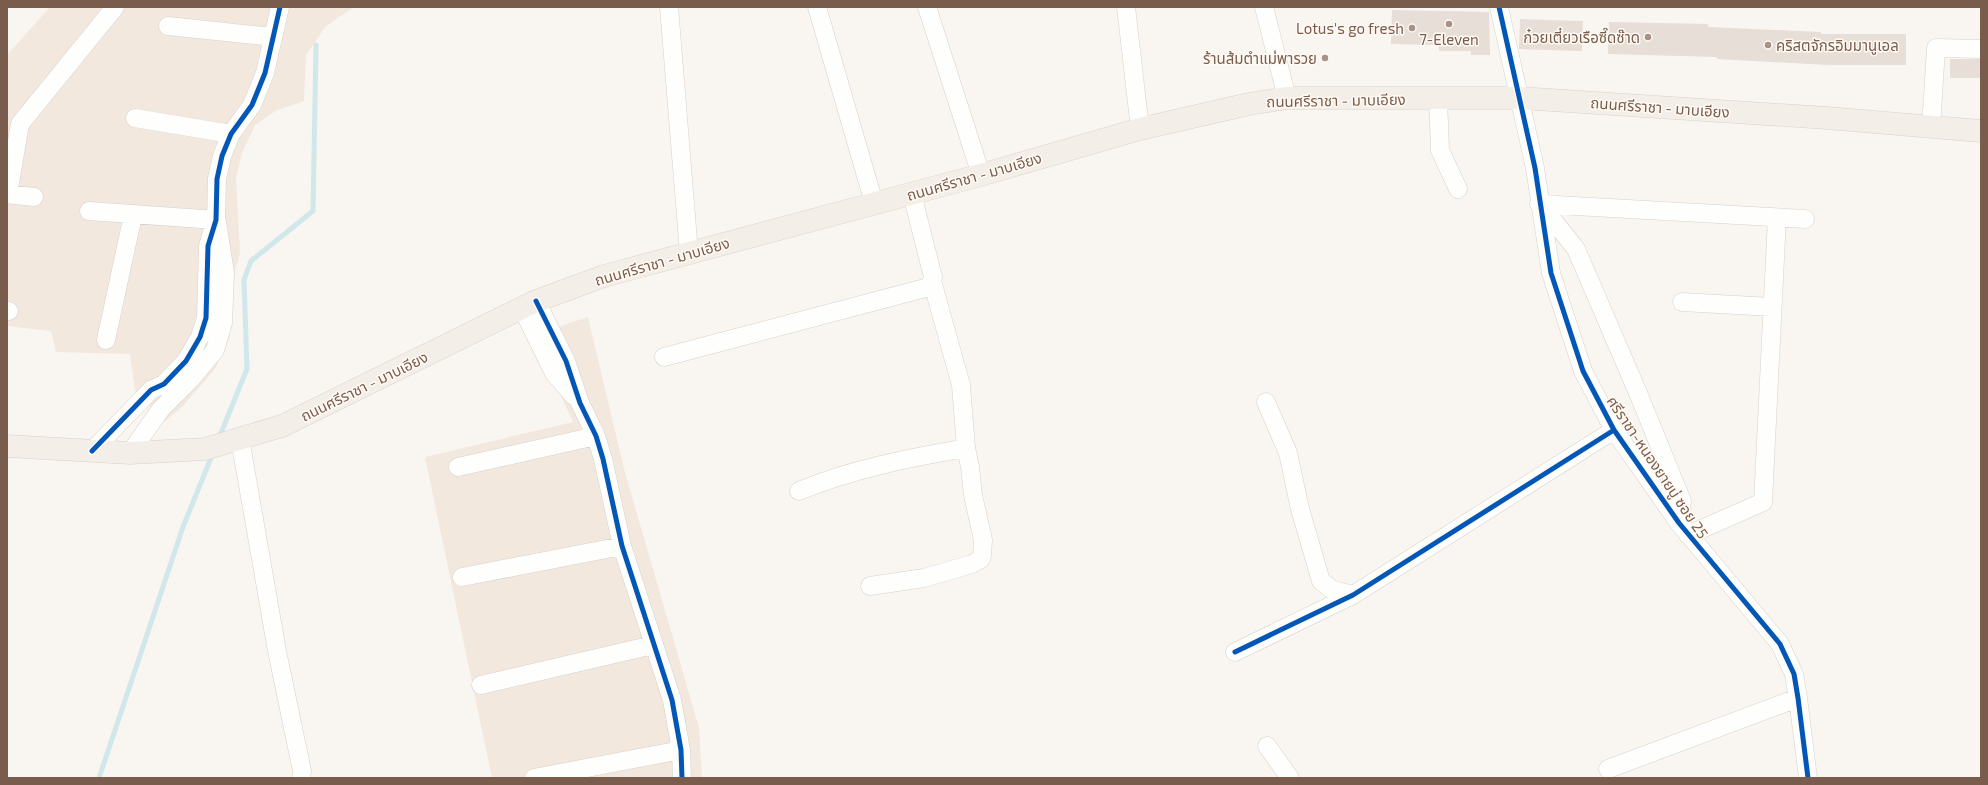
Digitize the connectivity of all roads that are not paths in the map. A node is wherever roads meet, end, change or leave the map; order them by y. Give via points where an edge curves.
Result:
1 (115, 7) edge
2 (280, 7) edge
3 (668, 7) edge
4 (817, 7) edge
5 (927, 7) edge
6 (1126, 7) edge
7 (1264, 7) edge
8 (1499, 7) edge
9 (168, 26) dead end
10 (273, 37) junction
11 (1981, 49) edge
12 (1287, 98) junction
13 (1438, 98) junction
14 (1520, 98) junction
15 (135, 118) dead end
16 (1931, 127) junction
17 (1140, 129) junction
18 (1981, 131) edge
19 (231, 134) junction
20 (981, 175) junction
21 (1458, 189) dead end
22 (8, 194) edge
23 (912, 194) junction
24 (34, 197) dead end
25 (874, 204) junction
26 (1539, 204) junction
27 (90, 211) dead end
28 (133, 215) junction
29 (1778, 218) junction
30 (1805, 219) dead end
31 (216, 220) junction
32 (689, 253) junction
33 (932, 281) junction
34 (1682, 302) dead end
35 (529, 304) junction
36 (1772, 307) junction
37 (106, 340) dead end
38 (664, 356) dead end
39 (1266, 402) dead end
40 (1614, 430) junction
41 (596, 436) junction
42 (240, 439) junction
43 (7, 446) edge
44 (966, 448) junction
45 (92, 451) junction
46 (130, 453) junction
47 (458, 467) dead end
48 (799, 491) dead end
49 (1684, 529) junction
50 (622, 546) junction
51 (462, 577) dead end
52 (870, 586) dead end
53 (1353, 595) junction
54 (653, 645) junction
55 (1235, 652) dead end
56 (481, 685) dead end
57 (1798, 698) junction
58 (1267, 746) dead end
59 (681, 750) junction
60 (1608, 769) dead end
61 (301, 778) edge
62 (534, 778) edge
63 (682, 778) edge
64 (1290, 778) edge
65 (1808, 778) edge

1 - 22 street via 20,124
2 - 10 street
3 - 32 street
4 - 25 street
5 - 20 street
6 - 17 street
7 - 12 street
8 - 14 street, ศรีราชา-หนองยายบู่ ซอย 25
9 - 10 street
10 - 19 street via 265,73 252,105
11 - 16 street via 1936,48
12 - 13 main road, ถนนศรีราชา - มาบเอียง
12 - 17 main road, ถนนศรีราชา - มาบเอียง
13 - 14 main road, ถนนศรีราชา - มาบเอียง
13 - 21 street via 1440,150
14 - 16 main road, ถนนศรีราชา - มาบเอียง
14 - 26 street, ศรีราชา-หนองยายบู่ ซอย 25 via 1535,168
15 - 19 street
16 - 18 main road, ถนนศรีราชา - มาบเอียง
17 - 20 main road, ถนนศรีราชา - มาบเอียง
19 - 31 street via 222,156 217,179
20 - 23 main road, ถนนศรีราชา - มาบเอียง
22 - 24 street
23 - 25 main road, ถนนศรีราชา - มาบเอียง
23 - 33 street
25 - 32 main road, ถนนศรีราชา - มาบเอียง
26 - 29 street
26 - 40 street, ศรีราชา-หนองยายบู่ ซอย 25 via 1551,273 1583,371
26 - 49 street via 1576,249 1674,479 1682,501
27 - 28 street
28 - 31 street
28 - 37 street
29 - 30 street
29 - 36 street
31 - 45 street via 208,246 206,318 200,337 186,361 164,384 151,390
31 - 46 street via 225,273 223,323 215,350 161,409
32 - 35 main road, ถนนศรีราชา - มาบเอียง via 604,276
33 - 38 street via 928,287
33 - 44 street via 961,385
34 - 36 street
35 - 41 street via 554,373 580,403
35 - 42 main road, ถนนศรีราชา - มาบเอียง via 282,426
36 - 49 street via 1763,502
39 - 53 street via 1288,453 1300,509 1321,581 1333,590
40 - 49 street, ศรีราชา-หนองยายบู่ ซอย 25
40 - 53 street
41 - 47 street
41 - 50 street
42 - 46 main road, ถนนศรีราชา - มาบเอียง via 205,449
42 - 61 street via 277,651 302,771
43 - 45 main road, ถนนศรีราชา - มาบเอียง
44 - 48 street via 898,461 828,479
44 - 52 street via 983,540 981,559 924,578
45 - 46 main road, ถนนศรีราชา - มาบเอียง
49 - 57 street, ศรีราชา-หนองยายบู่ ซอย 25 via 1780,644 1794,674
50 - 51 street
50 - 54 street
53 - 55 street
54 - 56 street
54 - 59 street via 672,700
57 - 60 street
57 - 65 street, ศรีราชา-หนองยายบู่ ซอย 25
58 - 64 street
59 - 62 street
59 - 63 street

